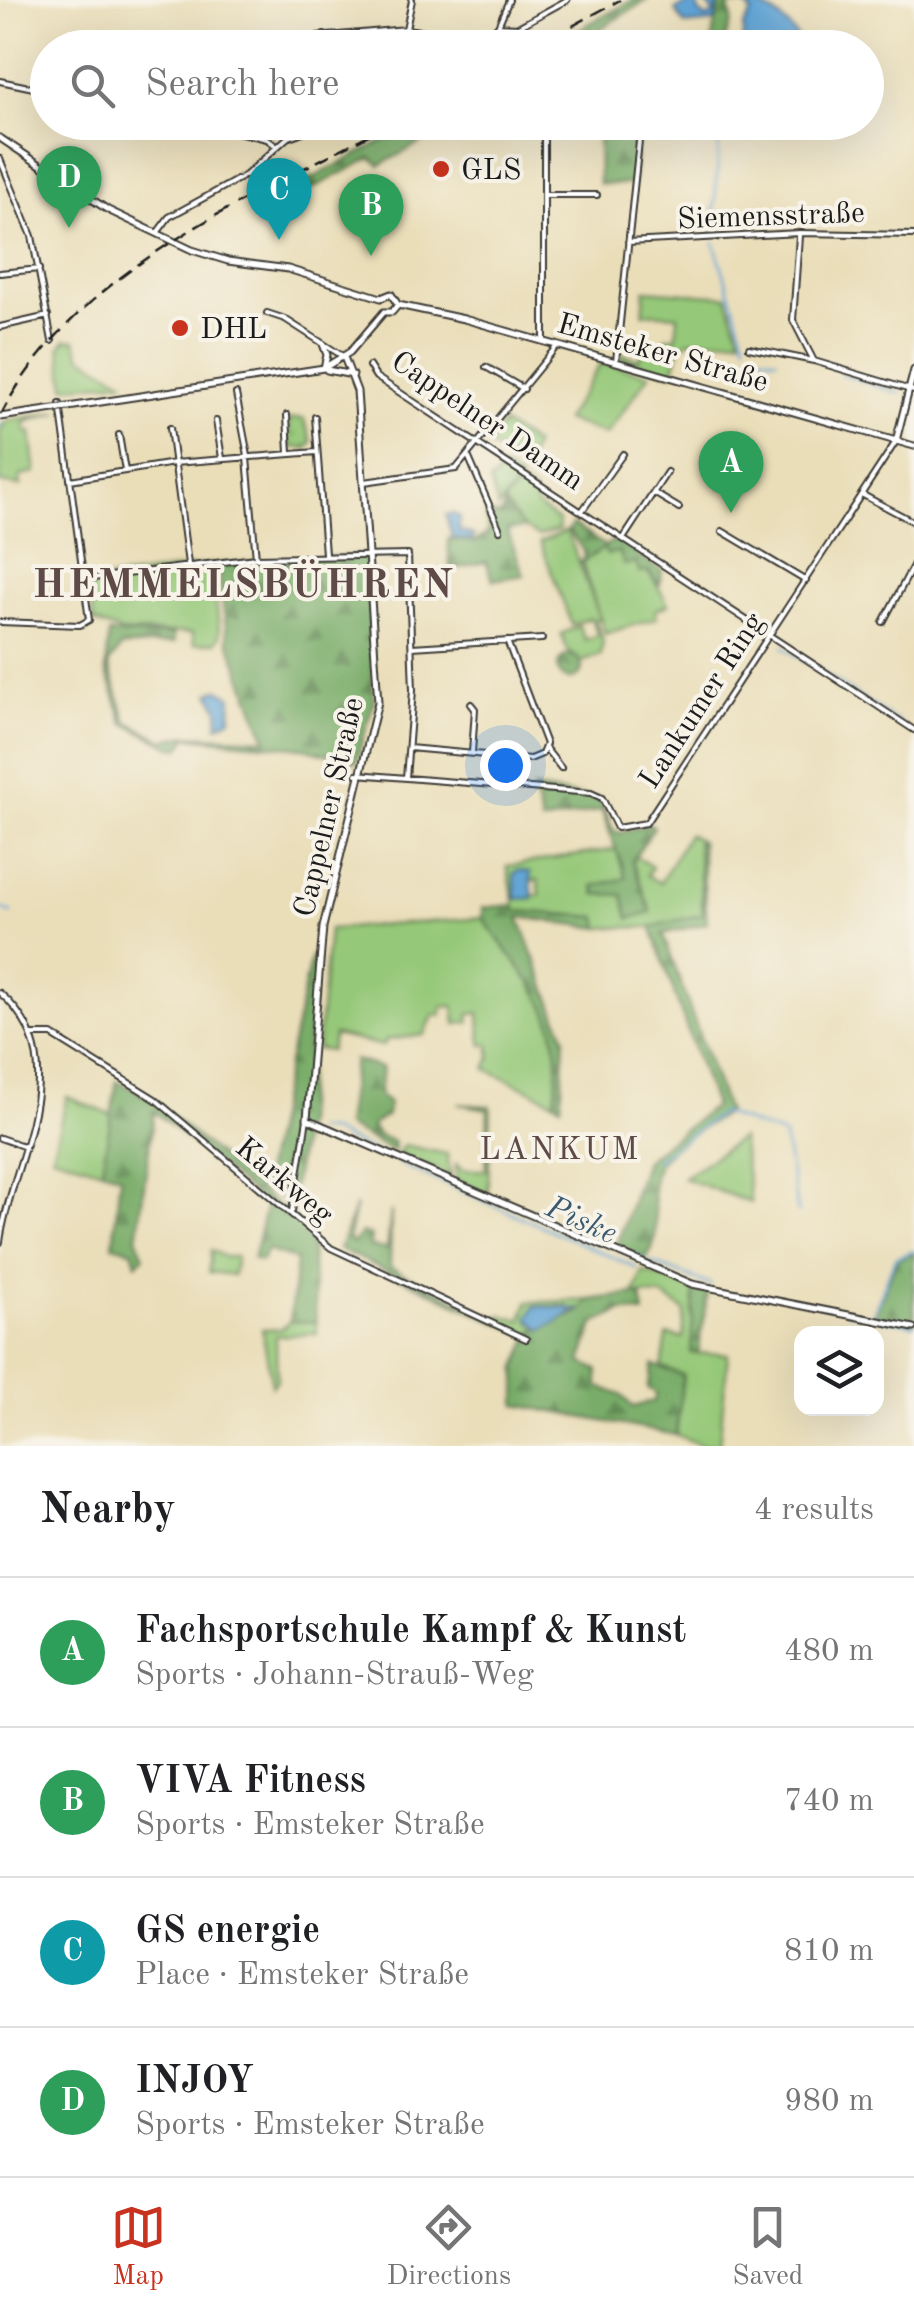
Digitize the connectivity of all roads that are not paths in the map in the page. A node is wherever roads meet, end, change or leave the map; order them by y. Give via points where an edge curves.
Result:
1 (412, 0) edge
2 (510, 0) edge
3 (567, 0) edge
4 (498, 26) junction
5 (406, 30) edge
6 (494, 30) edge
7 (0, 80) edge
8 (30, 87) edge
9 (0, 138) edge
10 (261, 140) edge
11 (289, 140) edge
12 (544, 140) edge
13 (639, 140) edge
14 (276, 146) junction
15 (0, 159) edge
16 (546, 195) junction
17 (597, 195) dead end
18 (157, 232) junction
19 (799, 233) junction
20 (914, 235) edge
21 (628, 242) junction
22 (39, 269) junction
23 (0, 273) edge
24 (381, 298) junction
25 (398, 305) junction
26 (384, 312) junction
27 (266, 313) dead end
28 (48, 316) junction
29 (0, 326) edge
30 (52, 340) dead end
31 (544, 342) junction
32 (323, 344) junction
33 (556, 346) junction
34 (749, 348) dead end
35 (344, 358) junction
36 (814, 361) junction
37 (616, 363) junction
38 (369, 366) dead end
39 (486, 367) dead end
40 (322, 369) junction
41 (914, 370) edge
42 (353, 375) junction
43 (524, 389) junction
44 (912, 390) edge
45 (236, 394) dead end
46 (60, 404) dead end
47 (288, 415) dead end
48 (0, 417) edge
49 (315, 417) dead end
50 (216, 421) dead end
51 (170, 428) dead end
52 (119, 436) dead end
53 (896, 441) junction
54 (480, 445) junction
55 (914, 446) edge
56 (316, 452) junction
57 (290, 453) junction
58 (622, 454) dead end
59 (248, 456) junction
60 (222, 458) junction
61 (469, 458) junction
62 (174, 463) junction
63 (125, 471) junction
64 (667, 472) dead end
65 (70, 480) junction
66 (364, 482) junction
67 (654, 493) junction
68 (863, 495) junction
69 (679, 508) dead end
70 (582, 511) junction
71 (914, 522) edge
72 (500, 530) dead end
73 (722, 531) dead end
74 (623, 539) junction
75 (370, 552) junction
76 (325, 554) junction
77 (256, 558) junction
78 (188, 564) junction
79 (914, 564) edge
80 (85, 579) junction
81 (806, 582) junction
82 (0, 622) edge
83 (883, 622) dead end
84 (770, 636) junction
85 (542, 639) dead end
86 (506, 641) junction
87 (412, 647) junction
88 (471, 704) dead end
89 (914, 730) edge
90 (408, 748) junction
91 (546, 749) junction
92 (472, 753) junction
93 (562, 768) dead end
94 (357, 774) junction
95 (406, 778) junction
96 (0, 993) edge
97 (32, 1035) junction
98 (307, 1119) junction
99 (0, 1138) edge
100 (23, 1146) junction
101 (292, 1211) junction
102 (2, 1217) edge
103 (0, 1242) edge
104 (914, 1328) edge
105 (526, 1339) dead end

1 - 5 street
2 - 4 street
3 - 4 street via 518,27
4 - 6 street
7 - 8 street
9 - 18 street, Emsteker Straße via 108,210
10 - 14 street
11 - 14 street
12 - 16 street
13 - 21 street
14 - 18 street via 246,174 164,220
15 - 22 street
16 - 17 street
16 - 31 street
18 - 24 street, Emsteker Straße via 213,258 288,270
19 - 20 street, Siemensstraße
19 - 21 street, Siemensstraße
19 - 36 street via 794,320
21 - 37 street
22 - 23 street
22 - 28 street
24 - 25 street, Emsteker Straße via 391,294
24 - 26 street
25 - 26 street
25 - 31 street, Emsteker Straße
26 - 35 street
27 - 32 street, Cappelner Straße
28 - 29 street
28 - 30 street
31 - 33 street, Emsteker Straße
32 - 35 street, Cappelner Straße
32 - 40 street
33 - 37 street, Emsteker Straße
33 - 43 street
34 - 36 street
35 - 40 street
35 - 42 street, Cappelner Straße
36 - 44 street
37 - 53 street, Emsteker Straße
38 - 54 street, Cappelner Damm
39 - 43 street
40 - 42 street
40 - 48 street, bridge
41 - 44 street
42 - 66 street, Cappelner Straße
43 - 54 street
44 - 53 street
45 - 59 street
46 - 65 street
47 - 57 street
49 - 56 street
50 - 60 street
51 - 62 street
52 - 63 street
53 - 55 street, Emsteker Straße
53 - 68 street, Lankumer Ring
54 - 61 street
54 - 70 street, Cappelner Damm
56 - 57 street
56 - 76 street
57 - 59 street
58 - 70 street, Cappelner Damm
59 - 60 street
59 - 77 street
60 - 62 street
61 - 66 street via 442,473
61 - 72 street
62 - 63 street
62 - 78 street
63 - 65 street
64 - 67 street
65 - 80 street
66 - 75 street, Cappelner Straße
67 - 69 street
67 - 74 street
68 - 71 street
68 - 81 street, Lankumer Ring
70 - 74 street, Cappelner Damm
73 - 81 street
74 - 84 street, Cappelner Damm
75 - 76 street
75 - 87 street via 410,558
75 - 94 street, Cappelner Straße via 378,702
76 - 77 street
77 - 78 street
78 - 80 street
79 - 83 street
80 - 82 street via 84,624
81 - 84 street, Lankumer Ring
84 - 89 street, Cappelner Damm
84 - 95 street, Lankumer Ring via 642,825 617,828 602,798 591,793
85 - 86 street
86 - 87 street
86 - 91 street
87 - 90 street
88 - 92 street
90 - 92 street
90 - 95 street
91 - 92 street via 530,759
91 - 93 street
94 - 95 street, Lankumer Ring
94 - 98 street, Cappelner Straße via 318,954
96 - 97 street
97 - 100 street via 40,1084
97 - 101 street, Karkweg via 52,1036 155,1100
98 - 101 street, Cappelner Straße
98 - 104 street via 692,1284
99 - 100 street
100 - 102 street
101 - 105 street, Karkweg via 331,1248
102 - 103 street

